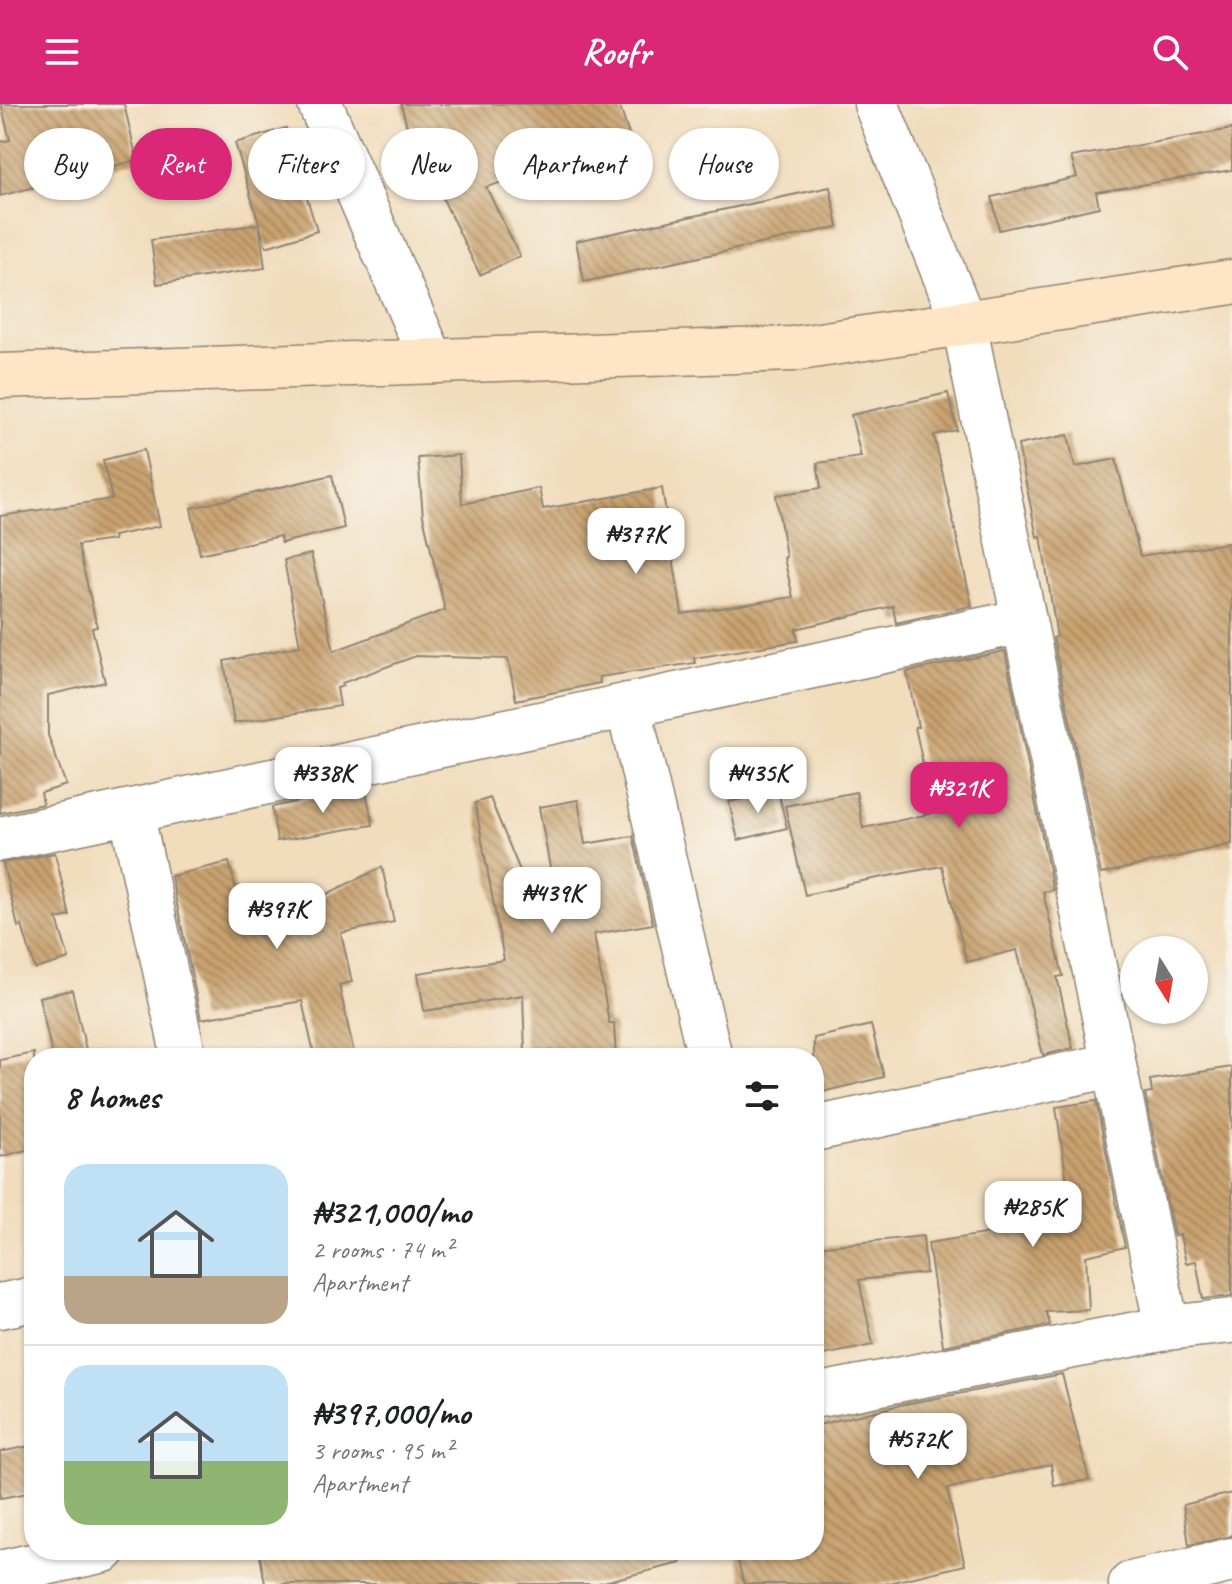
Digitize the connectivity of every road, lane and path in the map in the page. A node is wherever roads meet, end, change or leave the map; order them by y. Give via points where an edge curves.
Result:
1 (320, 104) edge
2 (876, 104) edge
3 (1232, 282) edge
4 (964, 323) junction
5 (432, 361) junction
6 (0, 376) edge
7 (1024, 621) junction
8 (628, 705) junction
9 (131, 811) junction
10 (0, 839) edge
11 (182, 1048) edge
12 (708, 1048) edge
13 (1113, 1065) junction
14 (824, 1127) edge
15 (24, 1301) edge
16 (0, 1306) edge
17 (1232, 1321) edge
18 (1167, 1328) junction
19 (824, 1394) edge
20 (59, 1560) edge
21 (1232, 1560) edge
22 (0, 1573) edge
23 (1131, 1584) edge

1 - 5 street
2 - 4 street
3 - 4 street
4 - 5 street via 793,349
4 - 7 street
5 - 6 street
7 - 8 street
7 - 13 street
8 - 9 street
8 - 12 street
9 - 10 street
9 - 11 street
13 - 14 street
13 - 18 street
15 - 16 street
17 - 18 street
18 - 19 street
20 - 22 street
21 - 23 street

